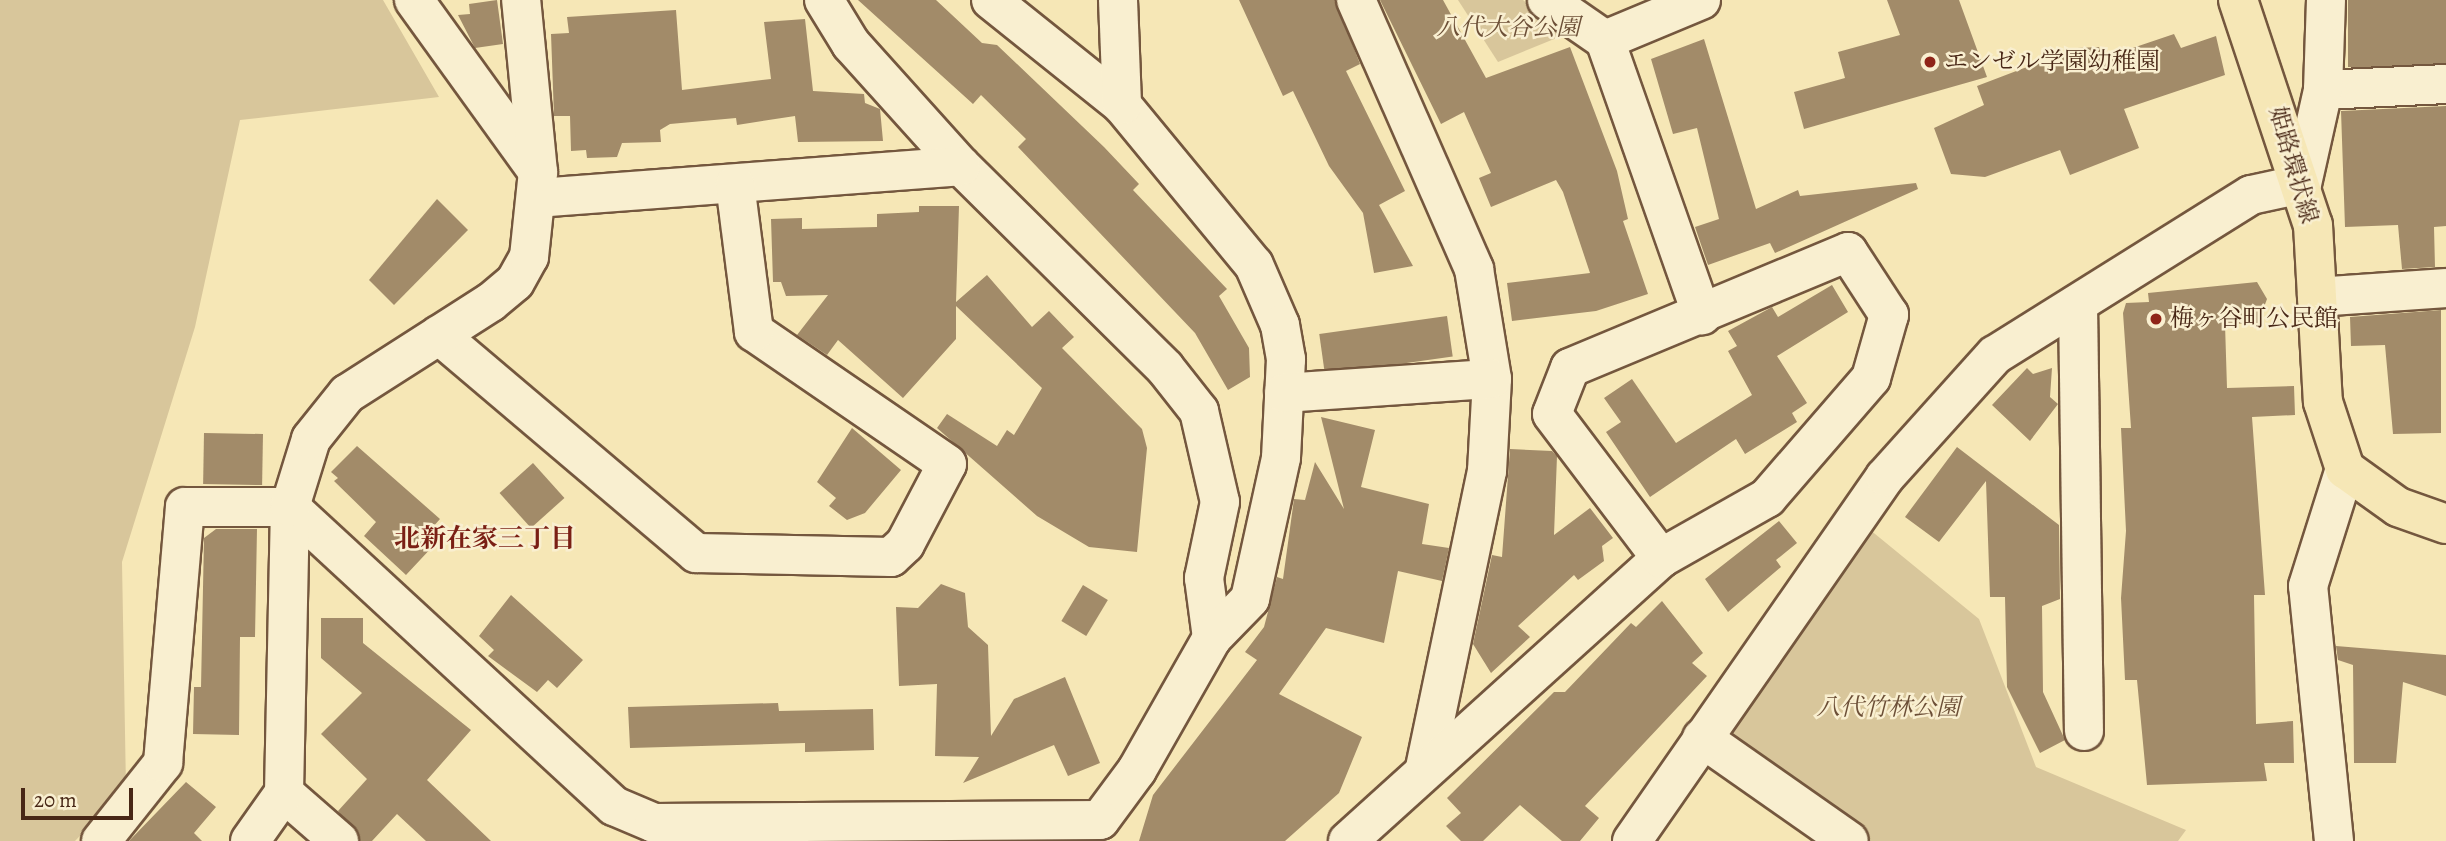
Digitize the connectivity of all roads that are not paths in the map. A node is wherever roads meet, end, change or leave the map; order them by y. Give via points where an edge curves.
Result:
1 (414, 0) edge
2 (521, 0) edge
3 (824, 0) edge
4 (991, 0) edge
5 (1118, 0) edge
6 (1356, 0) edge
7 (1547, 0) edge
8 (1701, 0) edge
9 (2238, 0) edge
10 (2326, 0) edge
11 (1605, 40) junction
12 (2446, 85) edge
13 (2323, 90) junction
14 (1122, 105) junction
15 (961, 166) junction
16 (736, 184) junction
17 (2302, 184) junction
18 (538, 185) junction
19 (2446, 288) edge
20 (2317, 297) junction
21 (2078, 304) junction
22 (1702, 316) junction
23 (439, 335) junction
24 (1492, 379) junction
25 (1284, 393) junction
26 (2346, 470) junction
27 (290, 507) junction
28 (2446, 524) edge
29 (1661, 558) junction
30 (1212, 638) junction
31 (2084, 731) dead end
32 (1702, 738) junction
33 (1425, 769) junction
34 (284, 793) junction
35 (1105, 830) edge
36 (656, 832) edge
37 (101, 841) edge
38 (250, 841) edge
39 (339, 841) edge
40 (1348, 841) edge
41 (1632, 841) edge
42 (1849, 841) edge
43 (2334, 841) edge

1 - 18 street
2 - 18 street
3 - 15 street via 851,44
4 - 14 street
5 - 14 street
6 - 24 street via 1475,269
7 - 11 street
8 - 11 street
9 - 17 main road, 姫路環状線
10 - 13 street
11 - 22 street
12 - 13 street
13 - 17 street
14 - 25 street via 1254,265 1280,325
15 - 16 street
15 - 30 street via 1165,368 1199,411 1220,502 1204,578
16 - 18 street
16 - 23 street via 754,332 947,464 905,544 891,557 696,553
17 - 20 main road, 姫路環状線 via 2313,225
17 - 21 street via 2251,195
18 - 23 street via 529,257 514,282
19 - 20 street
20 - 26 main road, 姫路環状線 via 2323,402
21 - 31 street
21 - 32 street via 1995,355 1885,477
22 - 29 street via 1570,368 1552,414
22 - 29 street via 1848,252 1889,315 1871,378 1767,498
23 - 27 street via 347,394 311,439
24 - 25 street
24 - 33 street via 1487,471
25 - 30 street via 1282,458 1250,599
26 - 28 main road via 2398,507
26 - 43 street via 2329,504 2308,586
27 - 34 street
27 - 36 street via 614,806
27 - 37 street via 185,507 163,763
29 - 33 street
30 - 35 street
32 - 41 street
32 - 42 street
33 - 40 street
34 - 38 street
34 - 39 street
35 - 36 street

